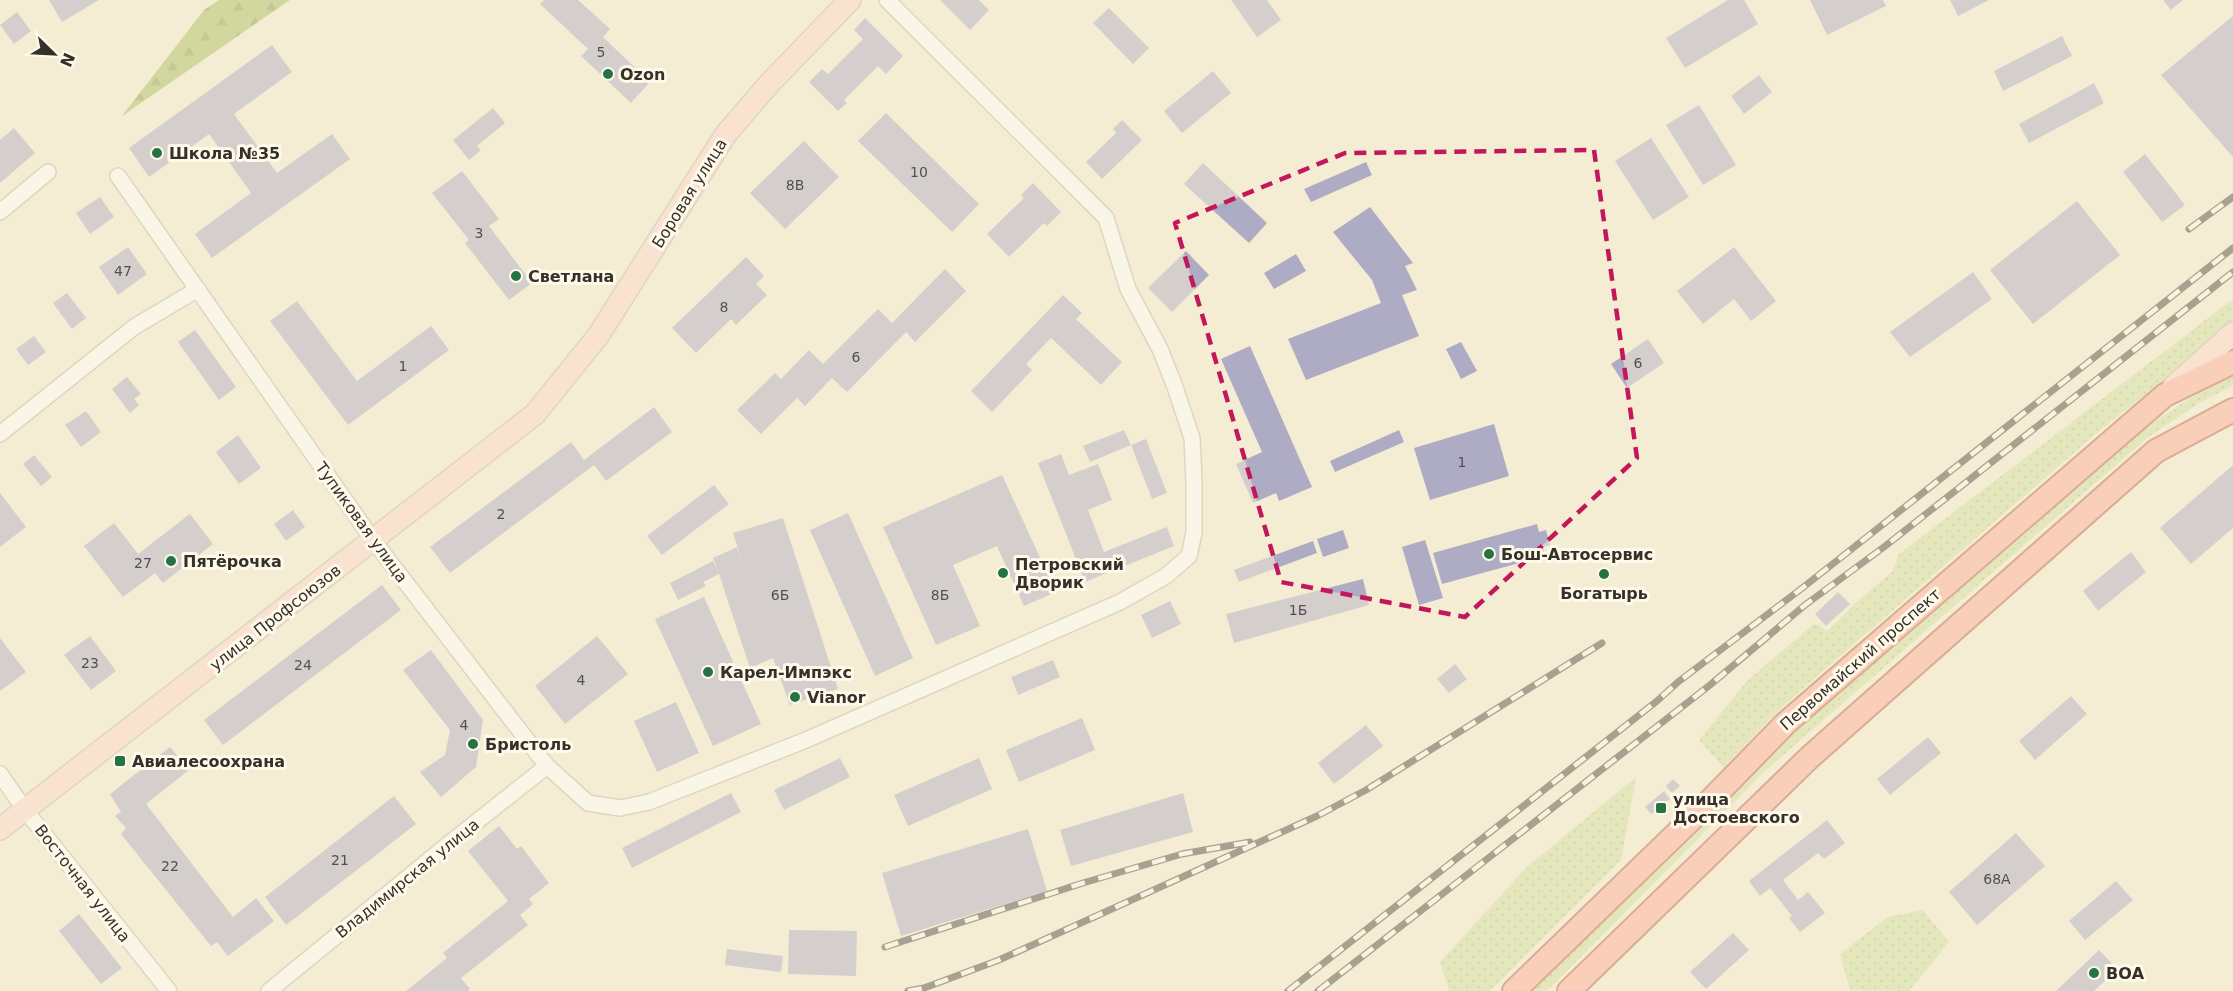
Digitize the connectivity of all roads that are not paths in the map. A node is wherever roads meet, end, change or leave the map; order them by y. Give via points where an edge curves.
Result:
1 (850, 0) edge
2 (887, 0) edge
3 (48, 172) dead end
4 (118, 176) dead end
5 (0, 212) edge
6 (198, 289) junction
7 (2233, 333) edge
8 (2233, 362) edge
9 (2165, 395) junction
10 (546, 401) joint
11 (2233, 410) edge
12 (0, 434) edge
13 (373, 540) junction
14 (547, 766) junction
15 (0, 774) edge
16 (25, 810) junction
17 (0, 830) edge
18 (169, 991) edge
19 (269, 991) edge
20 (1514, 991) edge
21 (1569, 991) edge

1 - 10 main road, Боровая улица via 726,134 598,336
2 - 14 street, Тупиковая улица via 1106,218 1128,289 1160,349 1192,438 1194,533 1189,556 1166,576 1120,602 806,741 649,802 620,808 588,803
3 - 5 street
4 - 6 street, Тупиковая улица
6 - 12 street via 134,327
6 - 13 street, Тупиковая улица
7 - 9 main road
8 - 9 main road, Первомайский проспект
9 - 20 main road, Первомайский проспект via 1786,723
10 - 13 main road, улица Профсоюзов via 535,414
11 - 21 main road via 2156,451 2103,497 1810,757
13 - 14 street, Тупиковая улица
13 - 16 main road, улица Профсоюзов
14 - 19 street, Владимирская улица
15 - 16 street, Восточная улица
16 - 17 main road, улица Профсоюзов
16 - 18 street, Восточная улица

